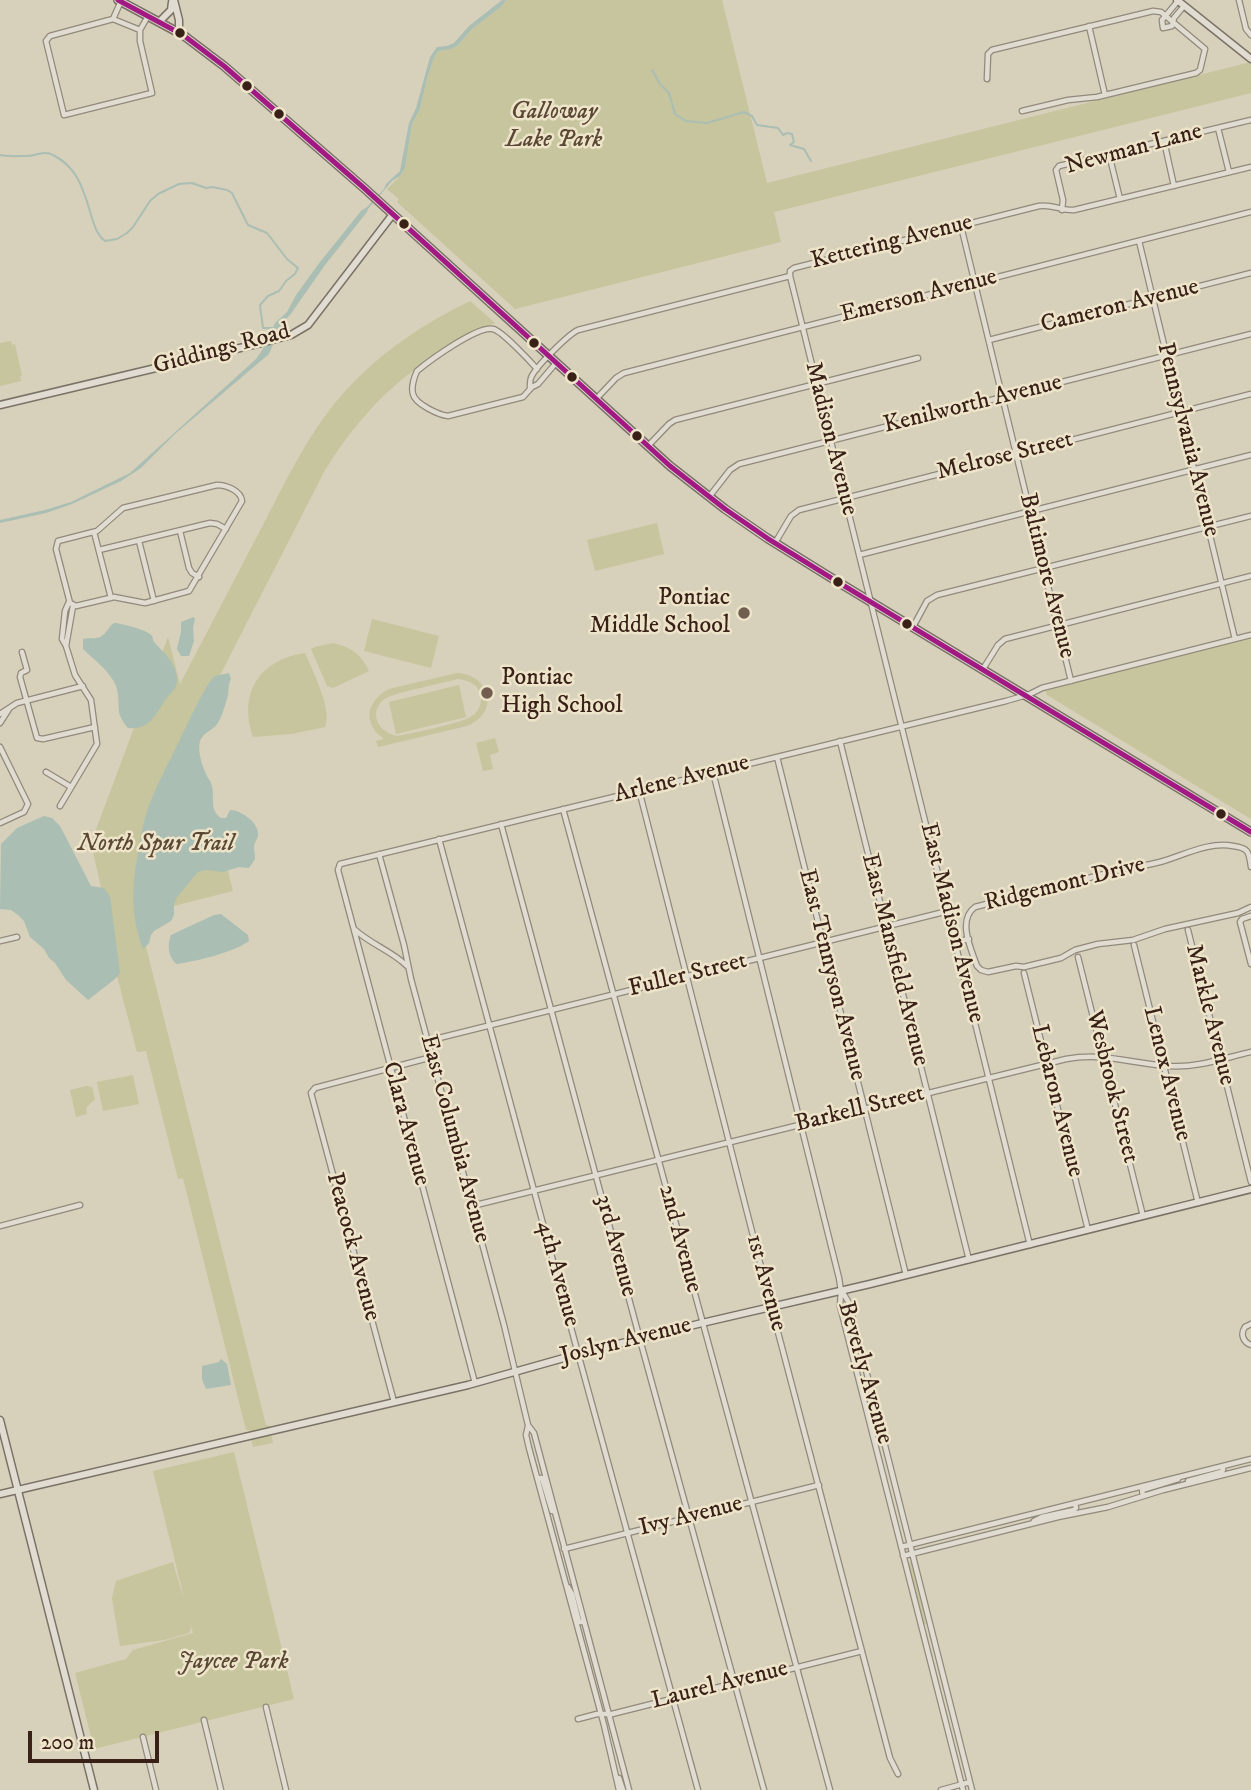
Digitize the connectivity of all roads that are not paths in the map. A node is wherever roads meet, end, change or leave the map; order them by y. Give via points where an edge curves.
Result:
1 (173, 0) edge
2 (1239, 0) edge
3 (120, 1) edge
4 (1179, 2) edge
5 (148, 15) junction
6 (1165, 16) junction
7 (113, 19) junction
8 (160, 21) junction
9 (1173, 22) junction
10 (1089, 26) junction
11 (140, 30) junction
12 (179, 32) junction
13 (1251, 35) edge
14 (1251, 59) edge
15 (986, 79) dead end
16 (1105, 95) junction
17 (1022, 111) dead end
18 (1251, 120) edge
19 (1218, 128) junction
20 (1164, 141) junction
21 (1109, 154) junction
22 (1251, 167) edge
23 (1229, 173) junction
24 (1174, 186) junction
25 (1120, 199) junction
26 (1062, 210) junction
27 (1251, 212) edge
28 (393, 214) junction
29 (961, 225) junction
30 (1139, 241) junction
31 (1251, 273) edge
32 (790, 276) junction
33 (975, 283) junction
34 (1153, 298) junction
35 (802, 327) junction
36 (1251, 334) edge
37 (989, 340) junction
38 (1167, 355) junction
39 (549, 356) junction
40 (918, 358) dead end
41 (556, 363) junction
42 (537, 369) junction
43 (817, 384) junction
44 (530, 389) junction
45 (1251, 394) edge
46 (1003, 397) junction
47 (596, 399) junction
48 (0, 405) edge
49 (1181, 412) junction
50 (831, 441) junction
51 (649, 446) junction
52 (1017, 454) junction
53 (1251, 455) edge
54 (1194, 470) junction
55 (709, 497) junction
56 (845, 498) junction
57 (1030, 511) junction
58 (1251, 516) edge
59 (1208, 527) junction
60 (226, 529) junction
61 (180, 531) junction
62 (94, 532) junction
63 (139, 541) junction
64 (775, 543) junction
65 (99, 550) junction
66 (859, 555) junction
67 (1044, 568) junction
68 (1251, 576) edge
69 (199, 577) junction
70 (1222, 584) junction
71 (111, 598) junction
72 (154, 601) junction
73 (871, 602) junction
74 (71, 604) junction
75 (1058, 625) junction
76 (912, 627) junction
77 (1251, 635) edge
78 (1235, 639) junction
79 (22, 652) dead end
80 (983, 669) junction
81 (1071, 681) junction
82 (83, 686) junction
83 (1026, 695) junction
84 (26, 701) junction
85 (9, 709) junction
86 (0, 714) edge
87 (0, 723) edge
88 (901, 726) junction
89 (95, 727) junction
90 (840, 741) junction
91 (0, 747) edge
92 (777, 757) junction
93 (46, 772) dead end
94 (713, 772) junction
95 (71, 787) junction
96 (639, 790) junction
97 (60, 806) dead end
98 (563, 809) junction
99 (0, 823) edge
100 (501, 824) junction
101 (1251, 832) edge
102 (439, 839) junction
103 (1250, 850) edge
104 (379, 854) junction
105 (1251, 861) edge
106 (339, 865) joint
107 (1251, 867) edge
108 (1251, 907) edge
109 (948, 911) junction
110 (1251, 916) edge
111 (886, 927) junction
112 (354, 929) junction
113 (1188, 930) dead end
114 (17, 937) dead end
115 (969, 939) junction
116 (0, 941) edge
117 (823, 942) junction
118 (955, 942) junction
119 (372, 943) junction
120 (404, 945) junction
121 (1134, 945) dead end
122 (359, 952) junction
123 (391, 954) junction
124 (1078, 957) dead end
125 (760, 958) junction
126 (1251, 964) edge
127 (408, 968) junction
128 (1024, 973) dead end
129 (686, 976) junction
130 (613, 995) junction
131 (551, 1010) junction
132 (490, 1025) junction
133 (427, 1041) junction
134 (1251, 1052) edge
135 (1103, 1056) junction
136 (432, 1057) junction
137 (1220, 1059) junction
138 (1046, 1063) junction
139 (1164, 1065) junction
140 (390, 1068) junction
141 (989, 1077) junction
142 (927, 1093) junction
143 (864, 1108) junction
144 (801, 1124) junction
145 (729, 1142) junction
146 (657, 1160) junction
147 (596, 1175) junction
148 (1251, 1182) edge
149 (1251, 1189) edge
150 (535, 1190) junction
151 (1198, 1203) junction
152 (80, 1205) dead end
153 (472, 1206) junction
154 (1143, 1216) junction
155 (0, 1226) edge
156 (1088, 1230) junction
157 (1030, 1245) junction
158 (969, 1260) junction
159 (906, 1275) junction
160 (842, 1291) junction
161 (771, 1306) junction
162 (702, 1323) junction
163 (1251, 1324) edge
164 (640, 1339) junction
165 (1251, 1345) edge
166 (578, 1354) junction
167 (515, 1372) junction
168 (475, 1383) junction
169 (394, 1402) junction
170 (0, 1420) edge
171 (528, 1425) junction
172 (1251, 1459) edge
173 (1223, 1466) junction
174 (1251, 1468) edge
175 (1188, 1474) junction
176 (537, 1478) junction
177 (819, 1485) junction
178 (1178, 1486) junction
179 (18, 1490) junction
180 (0, 1494) edge
181 (1143, 1496) junction
182 (751, 1502) junction
183 (1075, 1503) junction
184 (689, 1518) junction
185 (557, 1522) junction
186 (1027, 1524) junction
187 (627, 1534) junction
188 (910, 1545) junction
189 (901, 1547) junction
190 (564, 1549) junction
191 (912, 1553) junction
192 (904, 1556) junction
193 (564, 1580) junction
194 (584, 1622) junction
195 (862, 1651) junction
196 (796, 1667) junction
197 (734, 1683) junction
198 (672, 1699) junction
199 (266, 1707) dead end
200 (601, 1714) junction
201 (609, 1714) junction
202 (578, 1719) dead end
203 (204, 1720) dead end
204 (143, 1737) dead end
205 (898, 1774) dead end
206 (970, 1782) junction
207 (962, 1787) edge
208 (94, 1790) edge
209 (156, 1790) edge
210 (221, 1790) edge
211 (286, 1790) edge
212 (621, 1790) edge
213 (629, 1790) edge
214 (698, 1790) edge
215 (764, 1790) edge
216 (830, 1790) edge
217 (941, 1790) edge
218 (972, 1790) edge

1 - 8 main road via 171,10
1 - 12 main road
2 - 13 street
3 - 5 main road
3 - 7 street
4 - 6 street
4 - 9 street
4 - 14 main road
5 - 8 main road
5 - 11 street
6 - 9 street
6 - 9 street via 1163,28
6 - 10 street via 1154,10
7 - 11 street
7 - 11 street via 50,36 46,41 64,115 152,93
8 - 12 main road
9 - 16 street via 1204,48 1199,72
10 - 15 street via 990,51
10 - 16 street
12 - 28 main road
16 - 17 street
18 - 19 street, Newman Lane
19 - 20 street, Newman Lane
19 - 23 street
20 - 21 street, Newman Lane
20 - 24 street
21 - 25 street
21 - 26 street, Newman Lane via 1057,167
22 - 23 street, Kettering Avenue
23 - 24 street, Kettering Avenue
24 - 25 street, Kettering Avenue
25 - 26 street, Kettering Avenue
26 - 29 street, Kettering Avenue via 1039,205
27 - 30 street, Emerson Avenue
28 - 39 main road
28 - 48 main road, Giddings Road via 314,318 297,332
29 - 32 street, Kettering Avenue via 794,268
29 - 33 street, Baltimore Avenue
30 - 33 street, Emerson Avenue
30 - 34 street, Pennsylvania Avenue
31 - 34 street, Cameron Avenue
32 - 35 street, Madison Avenue
32 - 39 street, Kettering Avenue via 578,330
33 - 35 street, Emerson Avenue
33 - 37 street, Baltimore Avenue
34 - 37 street, Cameron Avenue
34 - 38 street, Pennsylvania Avenue
35 - 43 street, Madison Avenue
35 - 47 street, Emerson Avenue via 623,373
36 - 38 street, Kenilworth Avenue
37 - 46 street, Baltimore Avenue
38 - 46 street, Kenilworth Avenue
38 - 49 street, Pennsylvania Avenue
39 - 41 main road
39 - 42 street, Kettering Avenue
40 - 43 street
41 - 44 street
41 - 47 main road
42 - 44 street
42 - 44 street via 498,331 486,329 417,371 413,394 445,416 522,398
43 - 50 street, Madison Avenue
43 - 51 street via 674,420
45 - 49 street, Melrose Street
46 - 50 street, Kenilworth Avenue
46 - 52 street, Baltimore Avenue
47 - 51 main road
49 - 52 street, Melrose Street
49 - 54 street, Pennsylvania Avenue
50 - 55 street, Kenilworth Avenue via 737,465
50 - 56 street, Madison Avenue
51 - 55 main road
52 - 56 street, Melrose Street
52 - 57 street, Baltimore Avenue
53 - 54 street
54 - 57 street
54 - 59 street, Pennsylvania Avenue
55 - 64 main road
56 - 64 street, Melrose Street via 796,511
56 - 66 street, Madison Avenue
57 - 66 street
57 - 67 street, Baltimore Avenue
58 - 59 street
59 - 67 street
59 - 70 street, Pennsylvania Avenue
60 - 61 street via 212,523
60 - 62 street via 242,497 219,485 123,508
60 - 69 street
61 - 63 street
61 - 69 street via 189,568
62 - 65 street
62 - 74 street via 56,545
63 - 65 street
63 - 72 street
64 - 73 main road
65 - 71 street
66 - 73 street, Madison Avenue
67 - 75 street, Baltimore Avenue
67 - 76 street via 934,596
68 - 70 street
69 - 72 street via 187,593
70 - 75 street
70 - 78 street, Pennsylvania Avenue
71 - 72 street
71 - 74 street
73 - 76 main road
73 - 88 street, East Madison Avenue
74 - 82 street via 66,646
75 - 80 street via 1003,640
75 - 81 street, Baltimore Avenue
76 - 80 main road
77 - 78 street, Arlene Avenue
78 - 81 street, Arlene Avenue
79 - 84 street via 27,670 20,677
80 - 83 main road
81 - 83 street, Arlene Avenue
82 - 84 street
82 - 89 street via 91,699
83 - 88 street, Arlene Avenue
83 - 101 main road
84 - 85 street
84 - 89 street via 39,739
85 - 86 street
85 - 87 street
88 - 90 street, Arlene Avenue
88 - 109 street, East Madison Avenue
89 - 95 street via 97,746
90 - 92 street, Arlene Avenue
90 - 111 street, East Mansfield Avenue
91 - 99 street via 27,802 24,812
92 - 94 street, Arlene Avenue
92 - 117 street, East Tennyson Avenue
93 - 95 street
94 - 96 street, Arlene Avenue
94 - 125 street
95 - 97 street
96 - 98 street, Arlene Avenue
96 - 129 street, 1st Avenue
98 - 100 street, Arlene Avenue
98 - 130 street, 2nd Avenue
100 - 102 street, Arlene Avenue
100 - 131 street, 3rd Avenue
102 - 104 street, Arlene Avenue
102 - 132 street, 4th Avenue
103 - 105 street, Ridgemont Drive
103 - 115 street, Ridgemont Drive via 1216,846 975,907 966,922
104 - 106 street, Arlene Avenue
104 - 120 street, East Columbia Avenue
105 - 107 street, Ridgemont Drive
106 - 112 street, Clara Avenue
108 - 115 street, Ridgemont Drive via 1133,940 1075,950 1061,958 988,972 977,966
109 - 111 street, Fuller Street
109 - 118 street, East Madison Avenue
110 - 126 street via 1240,923
111 - 117 street, Fuller Street
111 - 142 street, East Mansfield Avenue
112 - 119 street
112 - 122 street, Clara Avenue
113 - 137 street, Markle Avenue
114 - 116 street
115 - 118 street
117 - 125 street, Fuller Street
117 - 143 street, East Tennyson Avenue
118 - 141 street, East Madison Avenue
119 - 122 street
119 - 123 street
120 - 123 street
120 - 127 street, East Columbia Avenue
121 - 139 street, Lenox Avenue
122 - 140 street, Clara Avenue
123 - 127 street
124 - 135 street, Wesbrook Street
125 - 129 street, Fuller Street
125 - 144 street
127 - 133 street, East Columbia Avenue
128 - 138 street, Lebaron Avenue
129 - 130 street, Fuller Street
129 - 145 street, 1st Avenue
130 - 131 street, Fuller Street
130 - 146 street, 2nd Avenue
131 - 132 street, Fuller Street
131 - 147 street, 3rd Avenue
132 - 133 street, Fuller Street
132 - 150 street, 4th Avenue
133 - 136 street, East Columbia Avenue
134 - 137 street, Barkell Street
135 - 138 street, Barkell Street
135 - 139 street, Barkell Street
135 - 154 street, Wesbrook Street
136 - 140 street
136 - 153 street, East Columbia Avenue
137 - 139 street, Barkell Street
137 - 148 street, Markle Avenue
138 - 141 street, Barkell Street
138 - 156 street, Lebaron Avenue
139 - 151 street, Lenox Avenue
140 - 168 street, Clara Avenue
140 - 169 street, Peacock Avenue via 315,1088 311,1094
141 - 142 street, Barkell Street
141 - 157 street, East Madison Avenue
142 - 143 street, Barkell Street
142 - 158 street, East Mansfield Avenue
143 - 144 street, Barkell Street
143 - 159 street, East Tennyson Avenue
144 - 145 street, Barkell Street
144 - 160 street
145 - 146 street, Barkell Street
145 - 161 street, 1st Avenue
146 - 147 street, Barkell Street
146 - 162 street, 2nd Avenue
147 - 150 street, Barkell Street
147 - 164 street, 3rd Avenue
149 - 151 main road, Joslyn Avenue
150 - 153 street, Barkell Street
150 - 166 street, 4th Avenue
151 - 154 main road, Joslyn Avenue
152 - 155 street
153 - 167 street, East Columbia Avenue
154 - 156 main road, Joslyn Avenue
156 - 157 main road, Joslyn Avenue
157 - 158 main road, Joslyn Avenue
158 - 159 main road, Joslyn Avenue
159 - 160 main road, Joslyn Avenue
160 - 161 main road, Joslyn Avenue
160 - 188 street, Beverly Avenue via 849,1303
160 - 189 street, Beverly Avenue via 840,1307
161 - 162 main road, Joslyn Avenue
161 - 177 street, 1st Avenue
162 - 164 main road, Joslyn Avenue
162 - 182 street, 2nd Avenue
163 - 165 street via 1242,1334
164 - 166 main road, Joslyn Avenue
164 - 184 street, 3rd Avenue
166 - 167 main road, Joslyn Avenue
166 - 187 street, 4th Avenue
167 - 168 main road, Joslyn Avenue
167 - 171 street, East Columbia Avenue
168 - 169 main road, Joslyn Avenue
169 - 179 main road, Joslyn Avenue
170 - 179 main road
171 - 176 street, East Columbia Avenue via 526,1435
171 - 185 street, East Columbia Avenue
172 - 173 street
173 - 175 street
173 - 178 street via 1221,1472
174 - 178 street
175 - 181 street via 1142,1490
175 - 183 street
176 - 185 street, East Columbia Avenue via 542,1479
176 - 193 street, East Columbia Avenue
177 - 182 street, Ivy Avenue
177 - 195 street, 1st Avenue
178 - 181 street
179 - 180 main road, Joslyn Avenue
179 - 208 main road
181 - 186 street
182 - 184 street, Ivy Avenue
182 - 196 street, 2nd Avenue
183 - 186 street via 1074,1509
183 - 188 street
184 - 187 street, Ivy Avenue
184 - 197 street, 3rd Avenue
185 - 190 street, East Columbia Avenue
186 - 191 street
187 - 190 street, Ivy Avenue
187 - 198 street, 4th Avenue
188 - 189 street
188 - 191 street, Beverly Avenue
189 - 192 street, Beverly Avenue
190 - 194 street, East Columbia Avenue
191 - 192 street
191 - 206 street, Beverly Avenue
192 - 207 street, Beverly Avenue
193 - 194 street, East Columbia Avenue via 579,1622
193 - 200 street, East Columbia Avenue
194 - 201 street, East Columbia Avenue
195 - 196 street, Laurel Avenue
195 - 205 street, 1st Avenue
196 - 197 street, Laurel Avenue
196 - 216 street, 2nd Avenue
197 - 198 street, Laurel Avenue
197 - 215 street, 3rd Avenue
198 - 201 street, Laurel Avenue
198 - 214 street, 4th Avenue
199 - 211 street
200 - 201 street, Laurel Avenue
200 - 202 street, Laurel Avenue
200 - 212 street, East Columbia Avenue
201 - 213 street, East Columbia Avenue
203 - 210 street
204 - 209 street
206 - 207 street
206 - 218 street, Beverly Avenue
207 - 217 street

